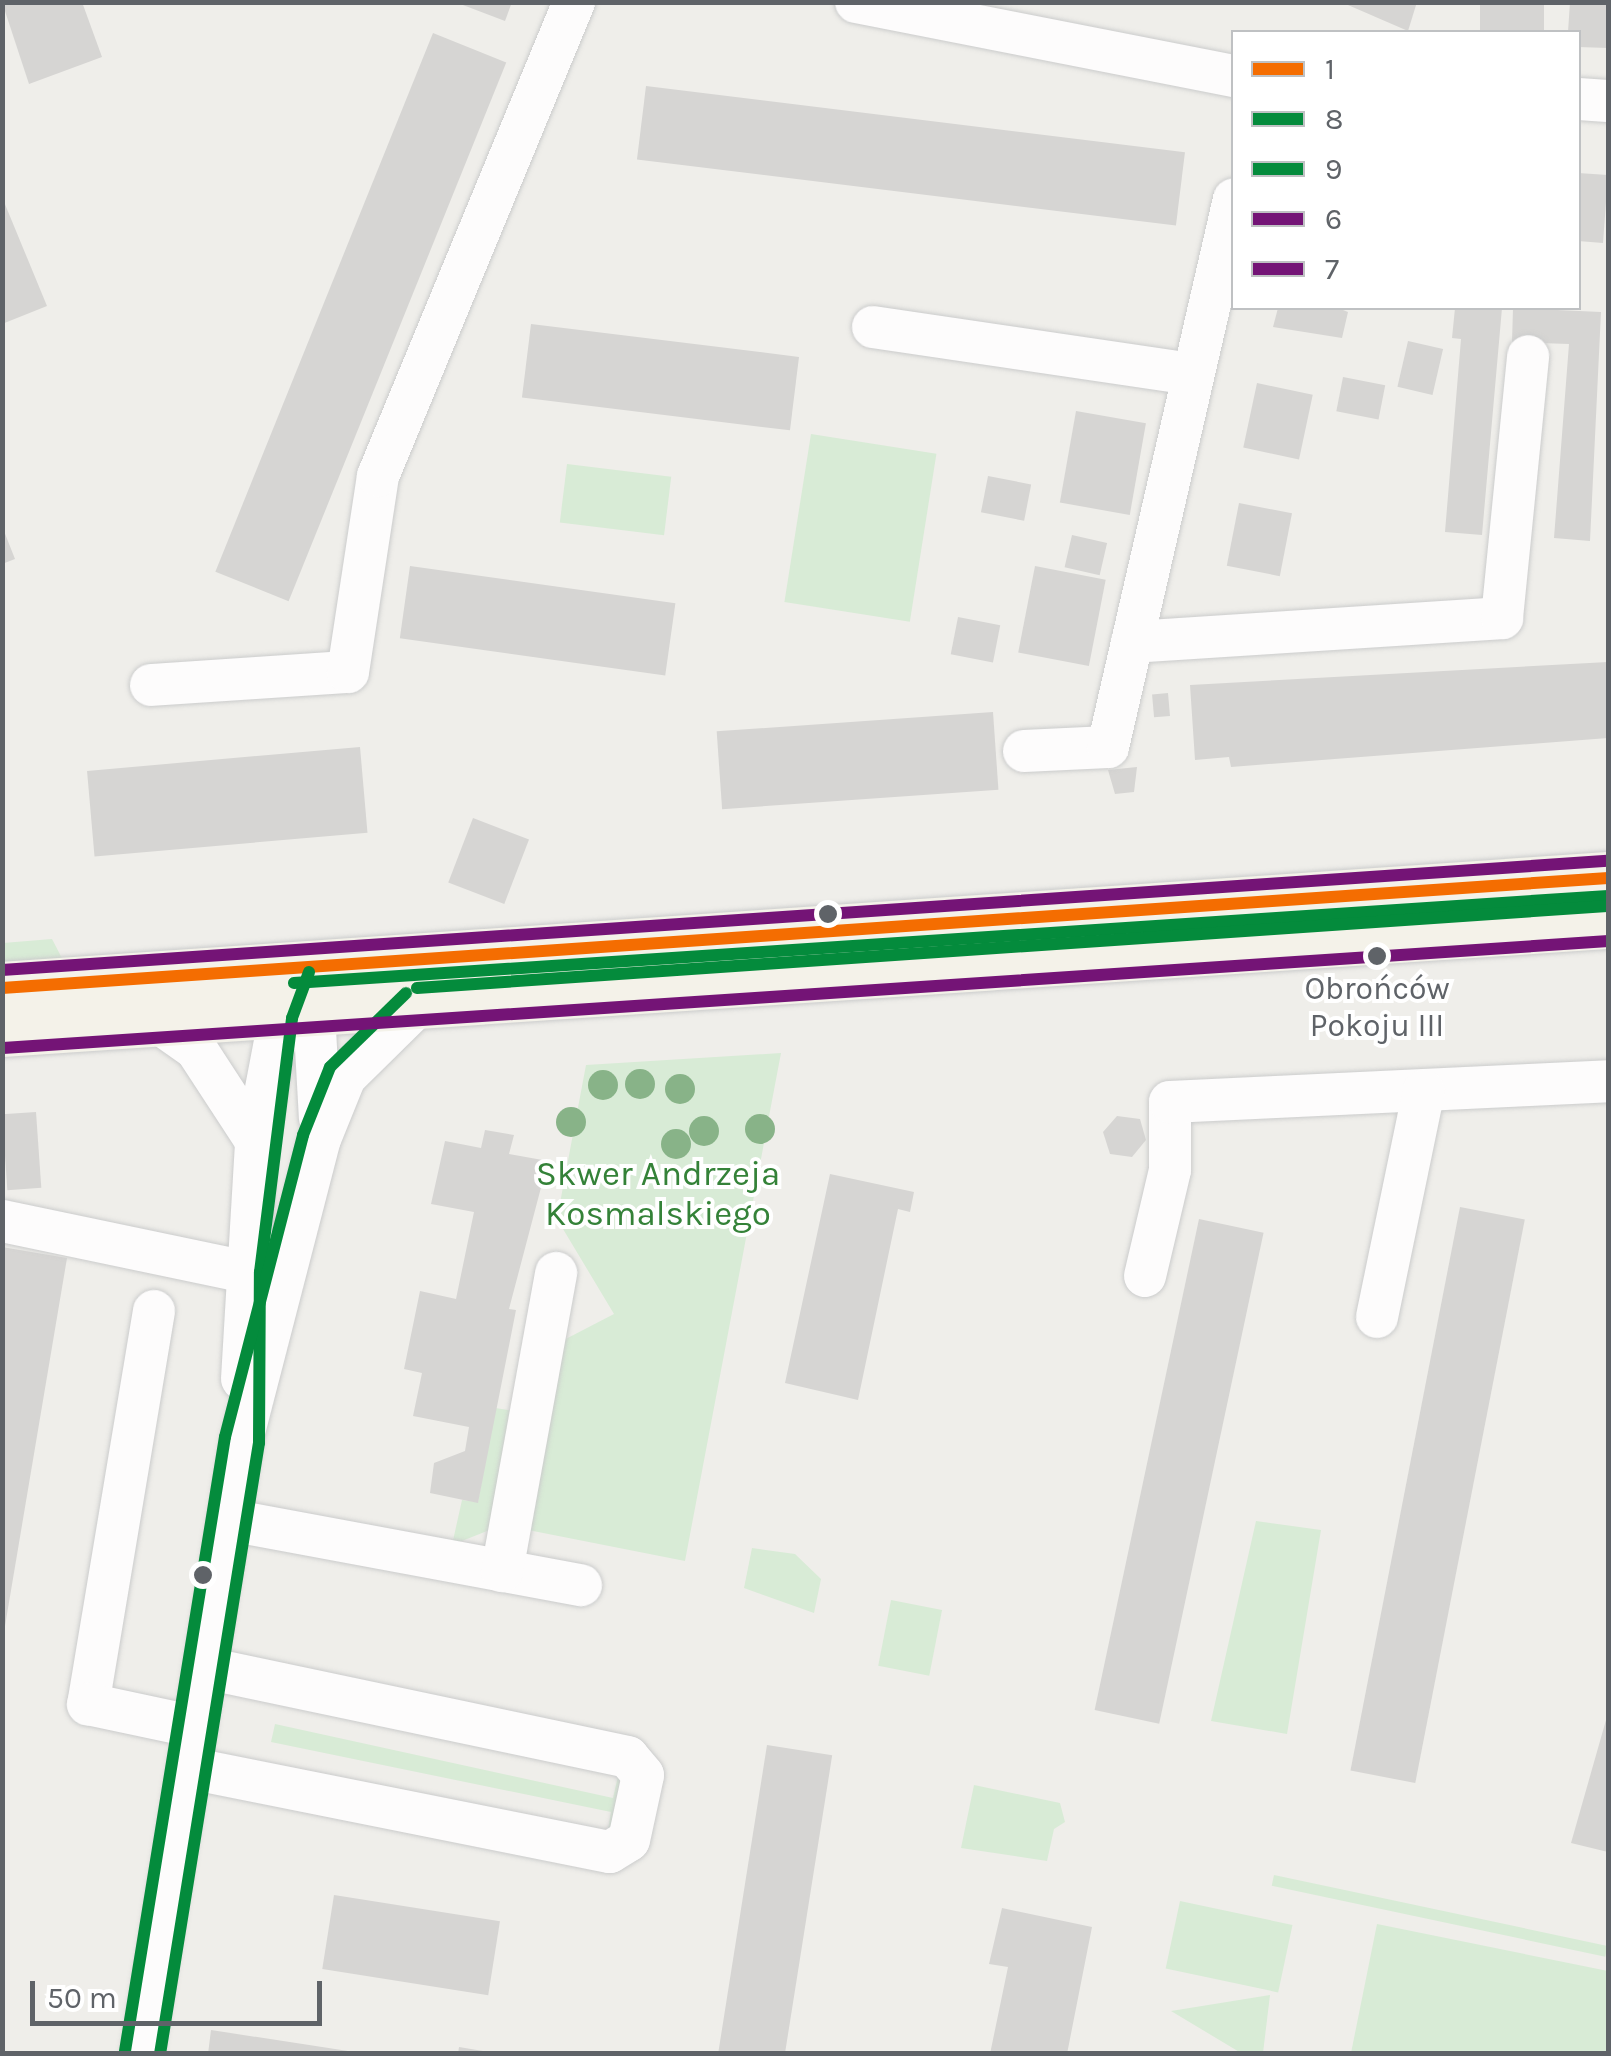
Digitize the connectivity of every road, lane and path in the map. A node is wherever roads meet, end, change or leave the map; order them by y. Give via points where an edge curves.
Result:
1 (574, 2) edge
2 (864, 3) edge
3 (1231, 75) edge
4 (1581, 99) edge
5 (1608, 101) edge
6 (1231, 212) edge
7 (873, 327) dead end
8 (1528, 356) dead end
9 (1194, 374) junction
10 (1132, 642) junction
11 (151, 685) dead end
12 (1024, 751) dead end
13 (1608, 878) edge
14 (1608, 922) edge
15 (2, 988) edge
16 (294, 997) junction
17 (418, 1004) junction
18 (155, 1020) junction
19 (2, 1031) edge
20 (1608, 1080) edge
21 (1424, 1091) junction
22 (320, 1139) junction
23 (256, 1142) junction
24 (2, 1221) edge
25 (242, 1271) junction
26 (556, 1273) dead end
27 (1145, 1276) dead end
28 (154, 1312) dead end
29 (1378, 1317) dead end
30 (242, 1440) junction
31 (229, 1520) junction
32 (502, 1571) junction
33 (580, 1586) dead end
34 (206, 1668) junction
35 (196, 1727) junction
36 (189, 1768) junction
37 (142, 2054) edge

1 - 11 street via 378,476 348,672
2 - 3 street
4 - 5 street
6 - 9 street
7 - 9 street
8 - 10 street via 1502,618
9 - 10 street
10 - 12 street via 1108,747
13 - 16 main road
14 - 17 main road
15 - 16 main road
16 - 17 main road
16 - 18 main road
16 - 22 street
16 - 23 street
17 - 22 street via 345,1077
18 - 19 main road
18 - 23 street via 196,1049
20 - 21 street
21 - 27 street via 1170,1102 1170,1170
21 - 29 street
22 - 30 street
23 - 25 street
24 - 25 street
25 - 30 street
26 - 32 street
28 - 35 street via 88,1704
30 - 31 street
31 - 32 street
31 - 34 street
32 - 33 street
34 - 35 street
34 - 36 street via 628,1756 644,1776 630,1840 610,1852
35 - 36 street
36 - 37 street

